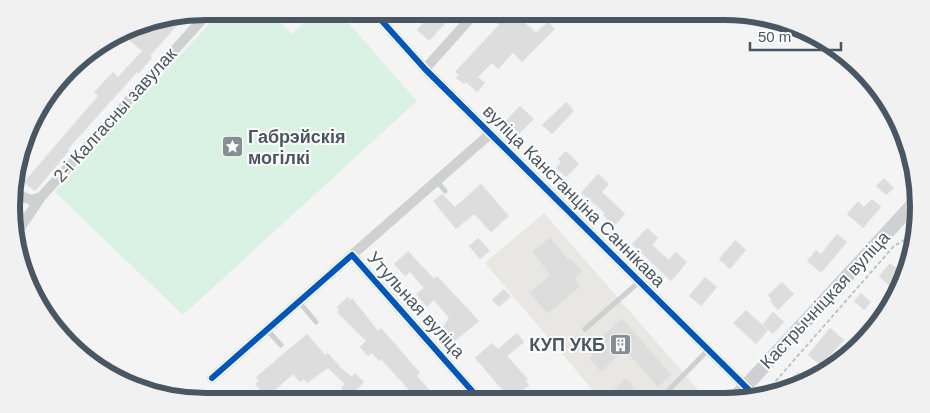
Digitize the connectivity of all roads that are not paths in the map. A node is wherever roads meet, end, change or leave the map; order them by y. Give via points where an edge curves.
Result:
1 (202, 20) edge
2 (381, 20) edge
3 (469, 20) edge
4 (425, 69) junction
5 (490, 134) junction
6 (437, 181) junction
7 (445, 191) dead end
8 (20, 195) edge
9 (41, 197) junction
10 (910, 209) edge
11 (21, 226) edge
12 (352, 255) junction
13 (639, 282) junction
14 (300, 303) junction
15 (316, 322) dead end
16 (585, 329) dead end
17 (268, 331) junction
18 (281, 344) dead end
19 (708, 350) junction
20 (212, 378) dead end
21 (745, 387) junction
22 (749, 391) edge
23 (740, 392) edge
24 (475, 393) edge
25 (666, 393) edge

1 - 9 street, 2-і Калгасны завулак
2 - 4 street, вуліца Канстанціна Саннікава
3 - 4 street
4 - 5 street, вуліца Канстанціна Саннікава
5 - 6 street
5 - 13 street, вуліца Канстанціна Саннікава
6 - 7 lane
6 - 12 street
8 - 9 street via 31,200
9 - 11 street, 2-і Калгасны завулак
10 - 21 main road, Кастрычніцкая вуліца
12 - 14 street, Утульная вуліца
12 - 24 street, Утульная вуліца
13 - 16 lane
13 - 19 street, вуліца Канстанціна Саннікава
14 - 15 lane
14 - 17 street, Утульная вуліца
17 - 18 lane
17 - 20 street, Утульная вуліца
19 - 21 street, вуліца Канстанціна Саннікава
19 - 25 lane
21 - 22 street, вуліца Канстанціна Саннікава
21 - 23 main road, Кастрычніцкая вуліца

